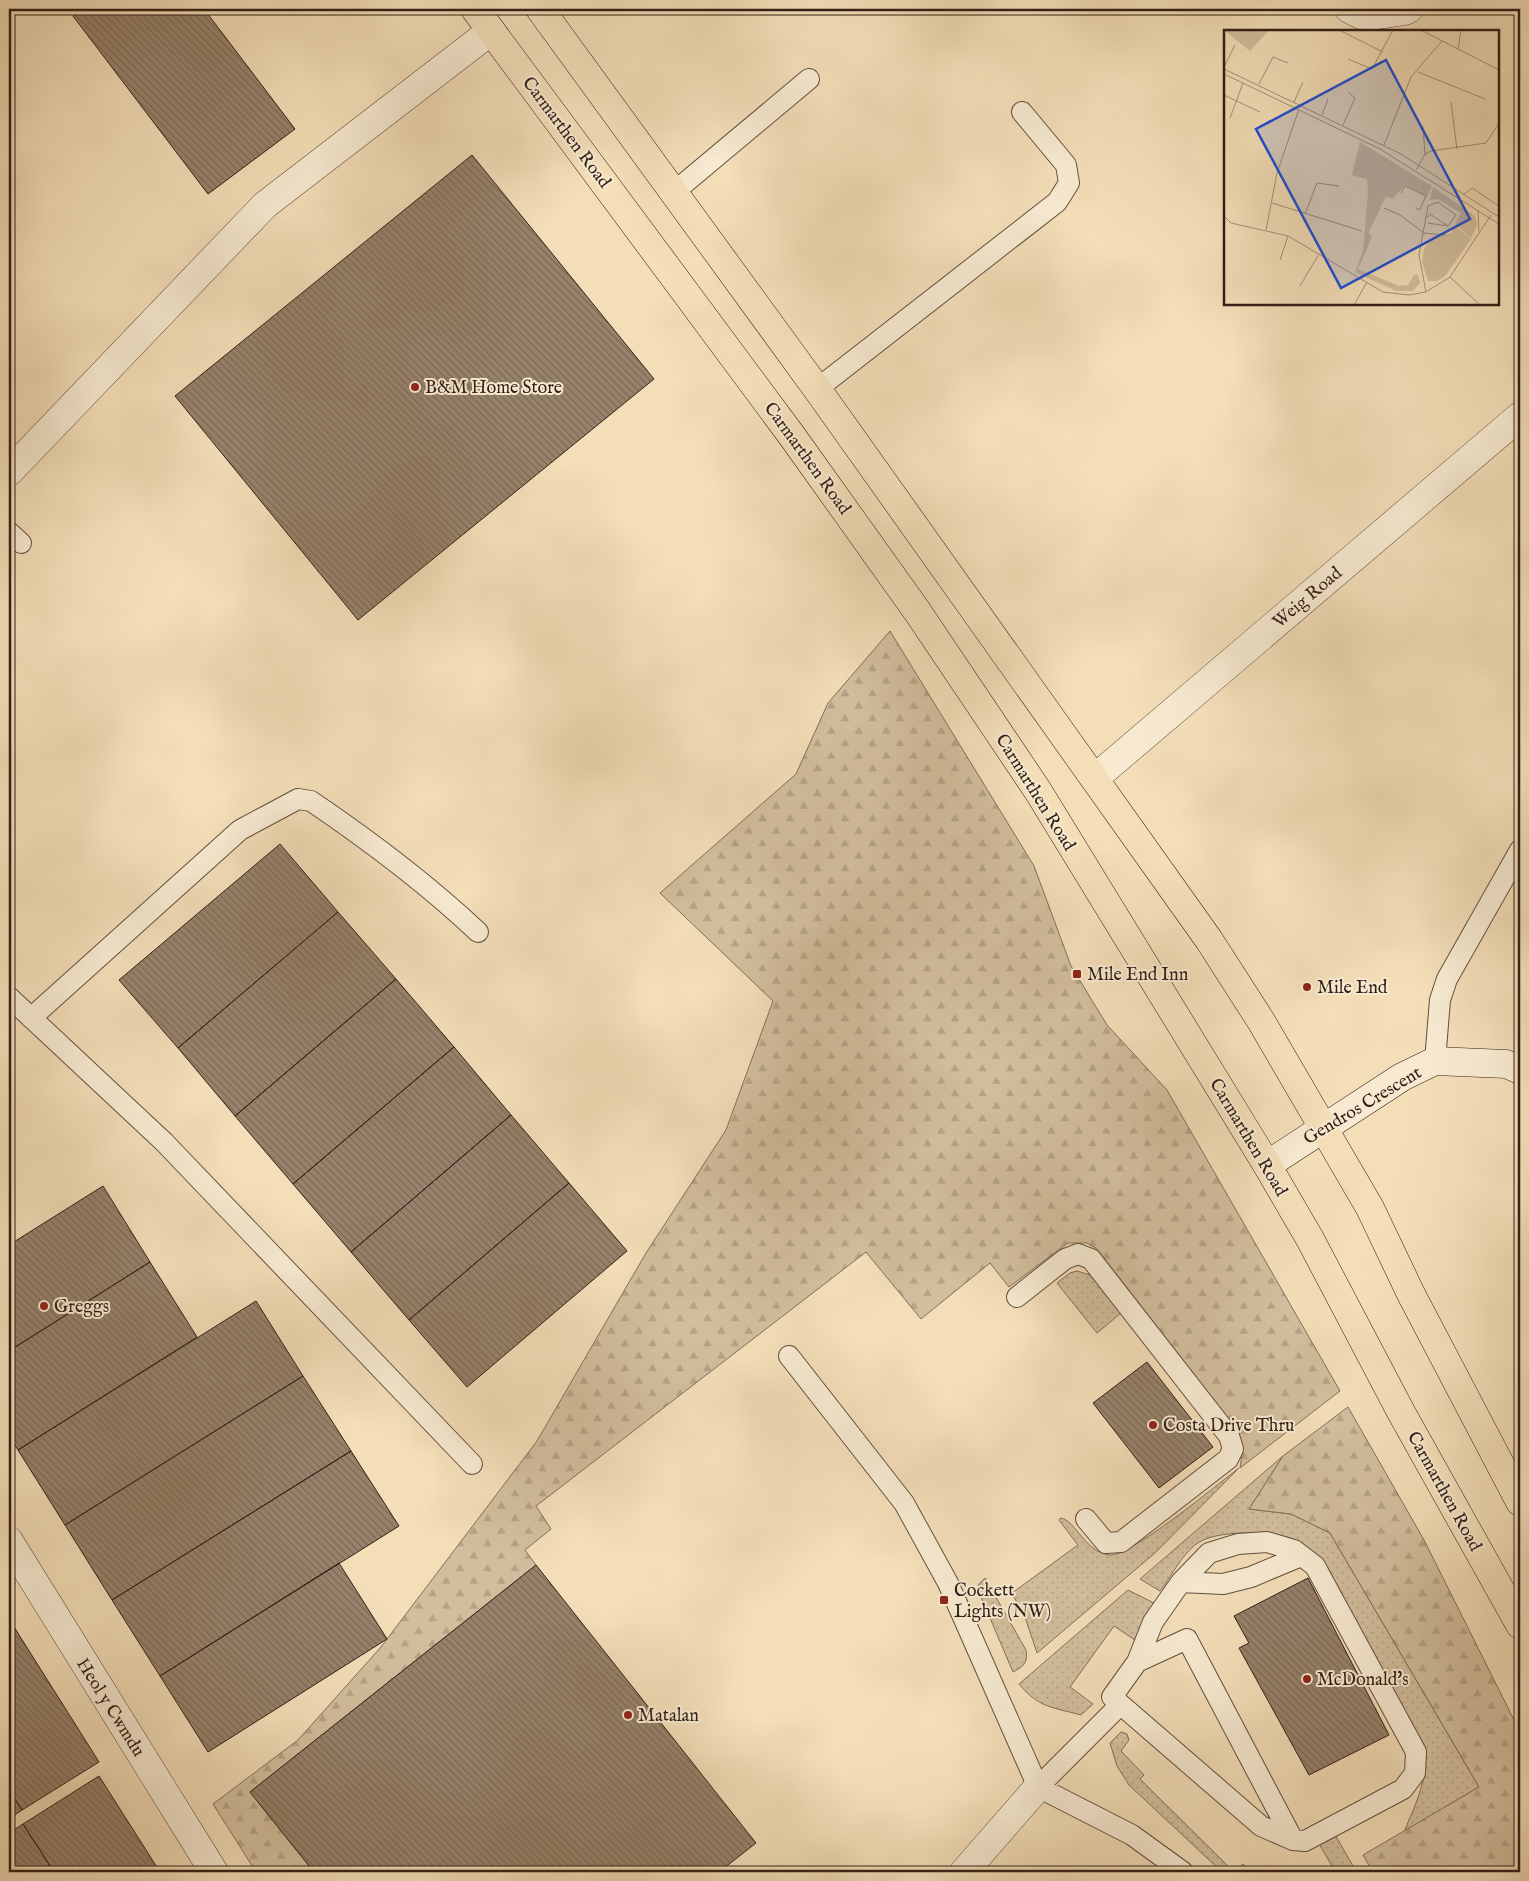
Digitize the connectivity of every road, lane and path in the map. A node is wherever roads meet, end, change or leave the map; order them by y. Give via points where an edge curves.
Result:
1 (474, 9) edge
2 (540, 9) edge
3 (1349, 9) edge
4 (1409, 9) edge
5 (491, 31) junction
6 (809, 79) dead end
7 (1022, 112) dead end
8 (674, 192) junction
9 (817, 389) junction
10 (1520, 416) edge
11 (9, 472) edge
12 (1095, 778) junction
13 (1520, 850) edge
14 (478, 932) dead end
15 (9, 997) edge
16 (30, 1018) junction
17 (1435, 1061) junction
18 (1520, 1070) edge
19 (1322, 1127) junction
20 (1267, 1164) junction
21 (1023, 1292) dead end
22 (789, 1356) dead end
23 (472, 1464) dead end
24 (1520, 1502) edge
25 (1086, 1520) dead end
26 (9, 1541) edge
27 (1301, 1556) junction
28 (1181, 1582) junction
29 (1520, 1625) edge
30 (1137, 1662) junction
31 (1120, 1705) junction
32 (1038, 1787) junction
33 (1293, 1840) junction
34 (214, 1872) edge
35 (964, 1872) edge
36 (1183, 1872) edge

1 - 5 main road, Carmarthen Road
2 - 8 main road
3 - 4 street via 1365,17
5 - 11 street via 265,205
5 - 20 main road, Carmarthen Road via 786,428 917,611 1038,791
6 - 8 lane
7 - 9 lane via 1066,165 1069,183 1056,202
8 - 9 main road
9 - 12 main road
10 - 12 street, Weig Road
12 - 19 main road via 1209,940
13 - 17 lane via 1447,978 1440,1000
14 - 16 lane via 437,893 381,849 311,801 298,800 240,830
15 - 16 lane
16 - 23 lane via 164,1142
17 - 18 street, Gendros Crescent via 1506,1064
17 - 19 street, Gendros Crescent via 1402,1077
19 - 20 street, Gendros Crescent
19 - 24 main road via 1370,1208 1411,1294
20 - 29 main road, Carmarthen Road
21 - 25 lane via 1065,1259 1078,1254 1090,1259 1228,1436 1233,1449 1228,1459 1121,1542 1106,1544
22 - 32 lane via 904,1503 948,1583
26 - 34 street, Heol y Cwmdu
27 - 28 lane via 1251,1577 1223,1584
27 - 28 lane via 1294,1550 1267,1542 1238,1544 1209,1553
27 - 33 lane via 1320,1574 1416,1752 1415,1773 1403,1789 1305,1841
28 - 30 lane via 1153,1622
30 - 31 lane via 1112,1697
30 - 33 lane via 1188,1639
31 - 32 lane
31 - 33 lane via 1262,1826
32 - 35 street
32 - 36 lane via 1132,1835

